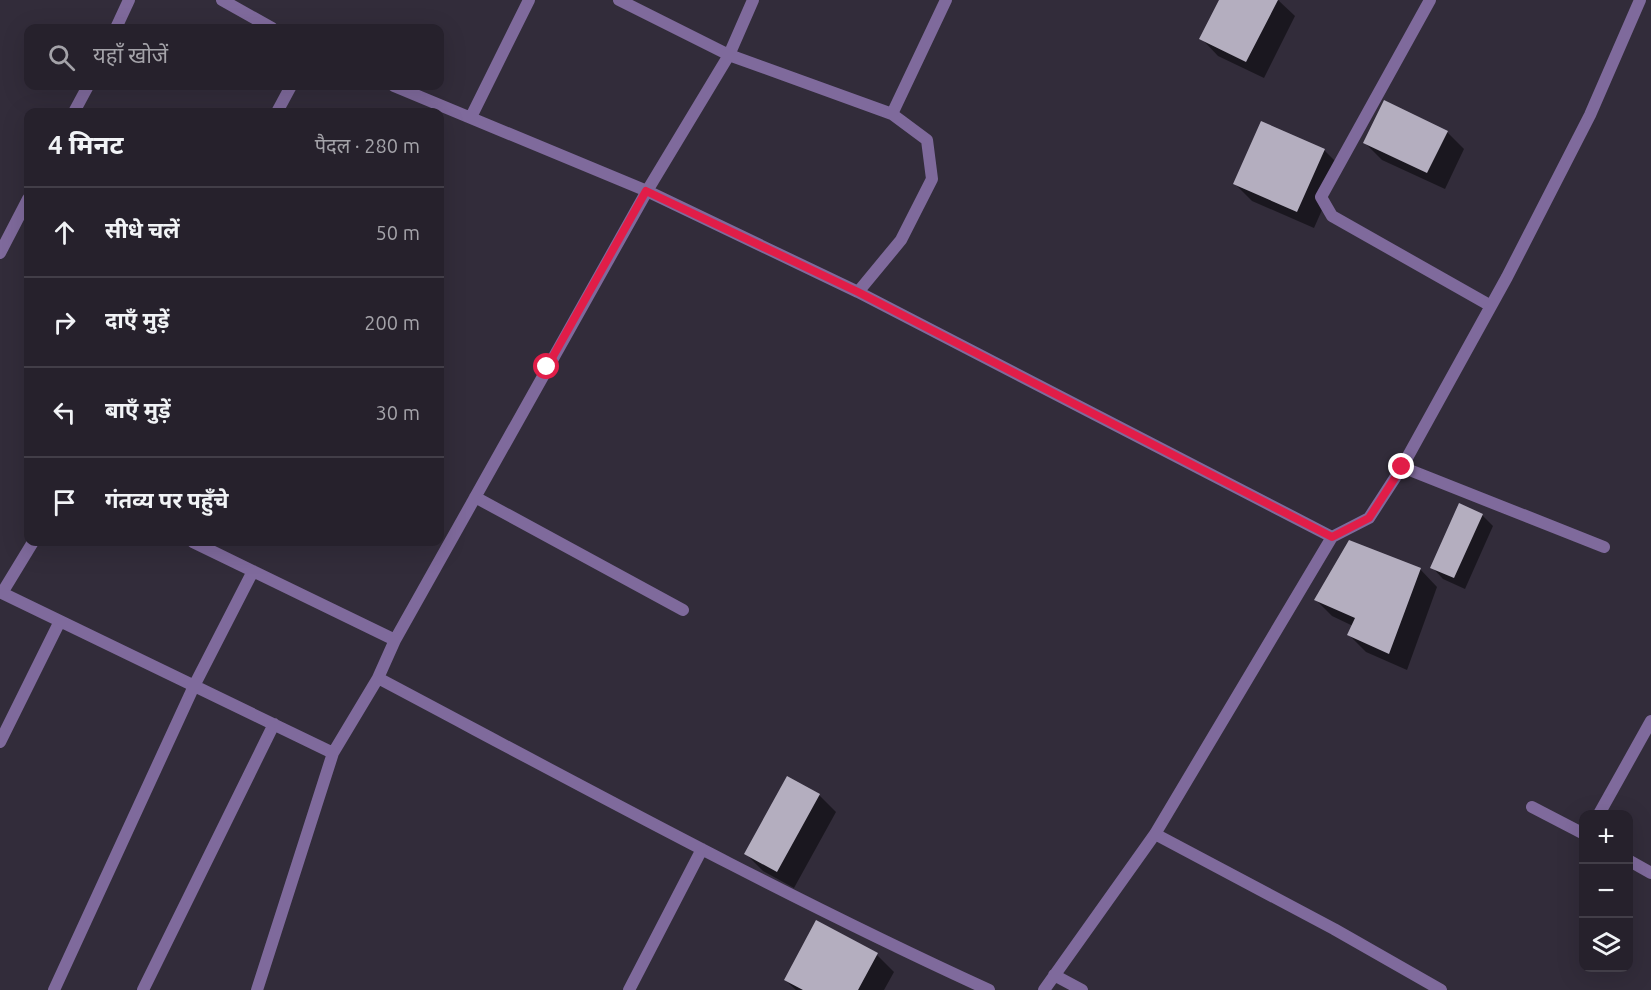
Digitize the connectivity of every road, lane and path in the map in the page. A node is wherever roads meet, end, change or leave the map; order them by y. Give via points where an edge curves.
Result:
1 (129, 0) edge
2 (222, 0) edge
3 (529, 0) edge
4 (619, 0) edge
5 (753, 0) edge
6 (946, 0) edge
7 (1430, 0) edge
8 (1640, 0) edge
9 (118, 24) edge
10 (265, 24) edge
11 (729, 55) junction
12 (86, 90) edge
13 (289, 90) edge
14 (404, 90) edge
15 (76, 108) edge
16 (279, 108) edge
17 (892, 114) junction
18 (471, 117) junction
19 (646, 191) junction
20 (24, 207) edge
21 (0, 253) edge
22 (858, 292) junction
23 (1491, 306) junction
24 (1402, 467) junction
25 (475, 497) junction
26 (1332, 537) junction
27 (30, 546) edge
28 (201, 546) edge
29 (1604, 547) dead end
30 (253, 571) junction
31 (1, 592) edge
32 (683, 610) dead end
33 (60, 621) junction
34 (395, 640) junction
35 (378, 678) junction
36 (194, 686) junction
37 (1651, 721) edge
38 (274, 724) junction
39 (0, 742) edge
40 (333, 753) junction
41 (1532, 807) dead end
42 (1601, 810) edge
43 (1579, 831) edge
44 (1155, 834) junction
45 (702, 849) junction
46 (1633, 862) edge
47 (1651, 873) edge
48 (1053, 975) junction
49 (54, 990) edge
50 (143, 990) edge
51 (257, 990) edge
52 (629, 990) edge
53 (990, 990) edge
54 (1044, 990) edge
55 (1082, 990) edge
56 (1441, 990) edge

1 - 9 street
2 - 10 street
3 - 18 street
4 - 11 street
5 - 11 street
6 - 17 street
7 - 23 street via 1321,197 1332,216
8 - 23 street via 1590,115
11 - 17 street
11 - 19 street
12 - 15 street
13 - 16 street
14 - 18 street
17 - 22 street via 927,140 932,179 902,240
18 - 19 street
19 - 22 street
19 - 25 street
20 - 21 street
22 - 26 street
23 - 24 street
24 - 26 street via 1369,518
24 - 29 street
25 - 32 street
25 - 34 street
26 - 44 street
27 - 31 street
28 - 30 street
30 - 34 street
30 - 36 street
31 - 33 street
33 - 36 street
33 - 39 street
34 - 35 street
35 - 40 street
35 - 45 street
36 - 38 street
36 - 49 street
37 - 42 street
38 - 40 street
38 - 50 street
40 - 51 street
41 - 43 street
44 - 48 street
44 - 56 street
45 - 52 street
45 - 53 street via 875,938
46 - 47 street
48 - 54 street
48 - 55 street

